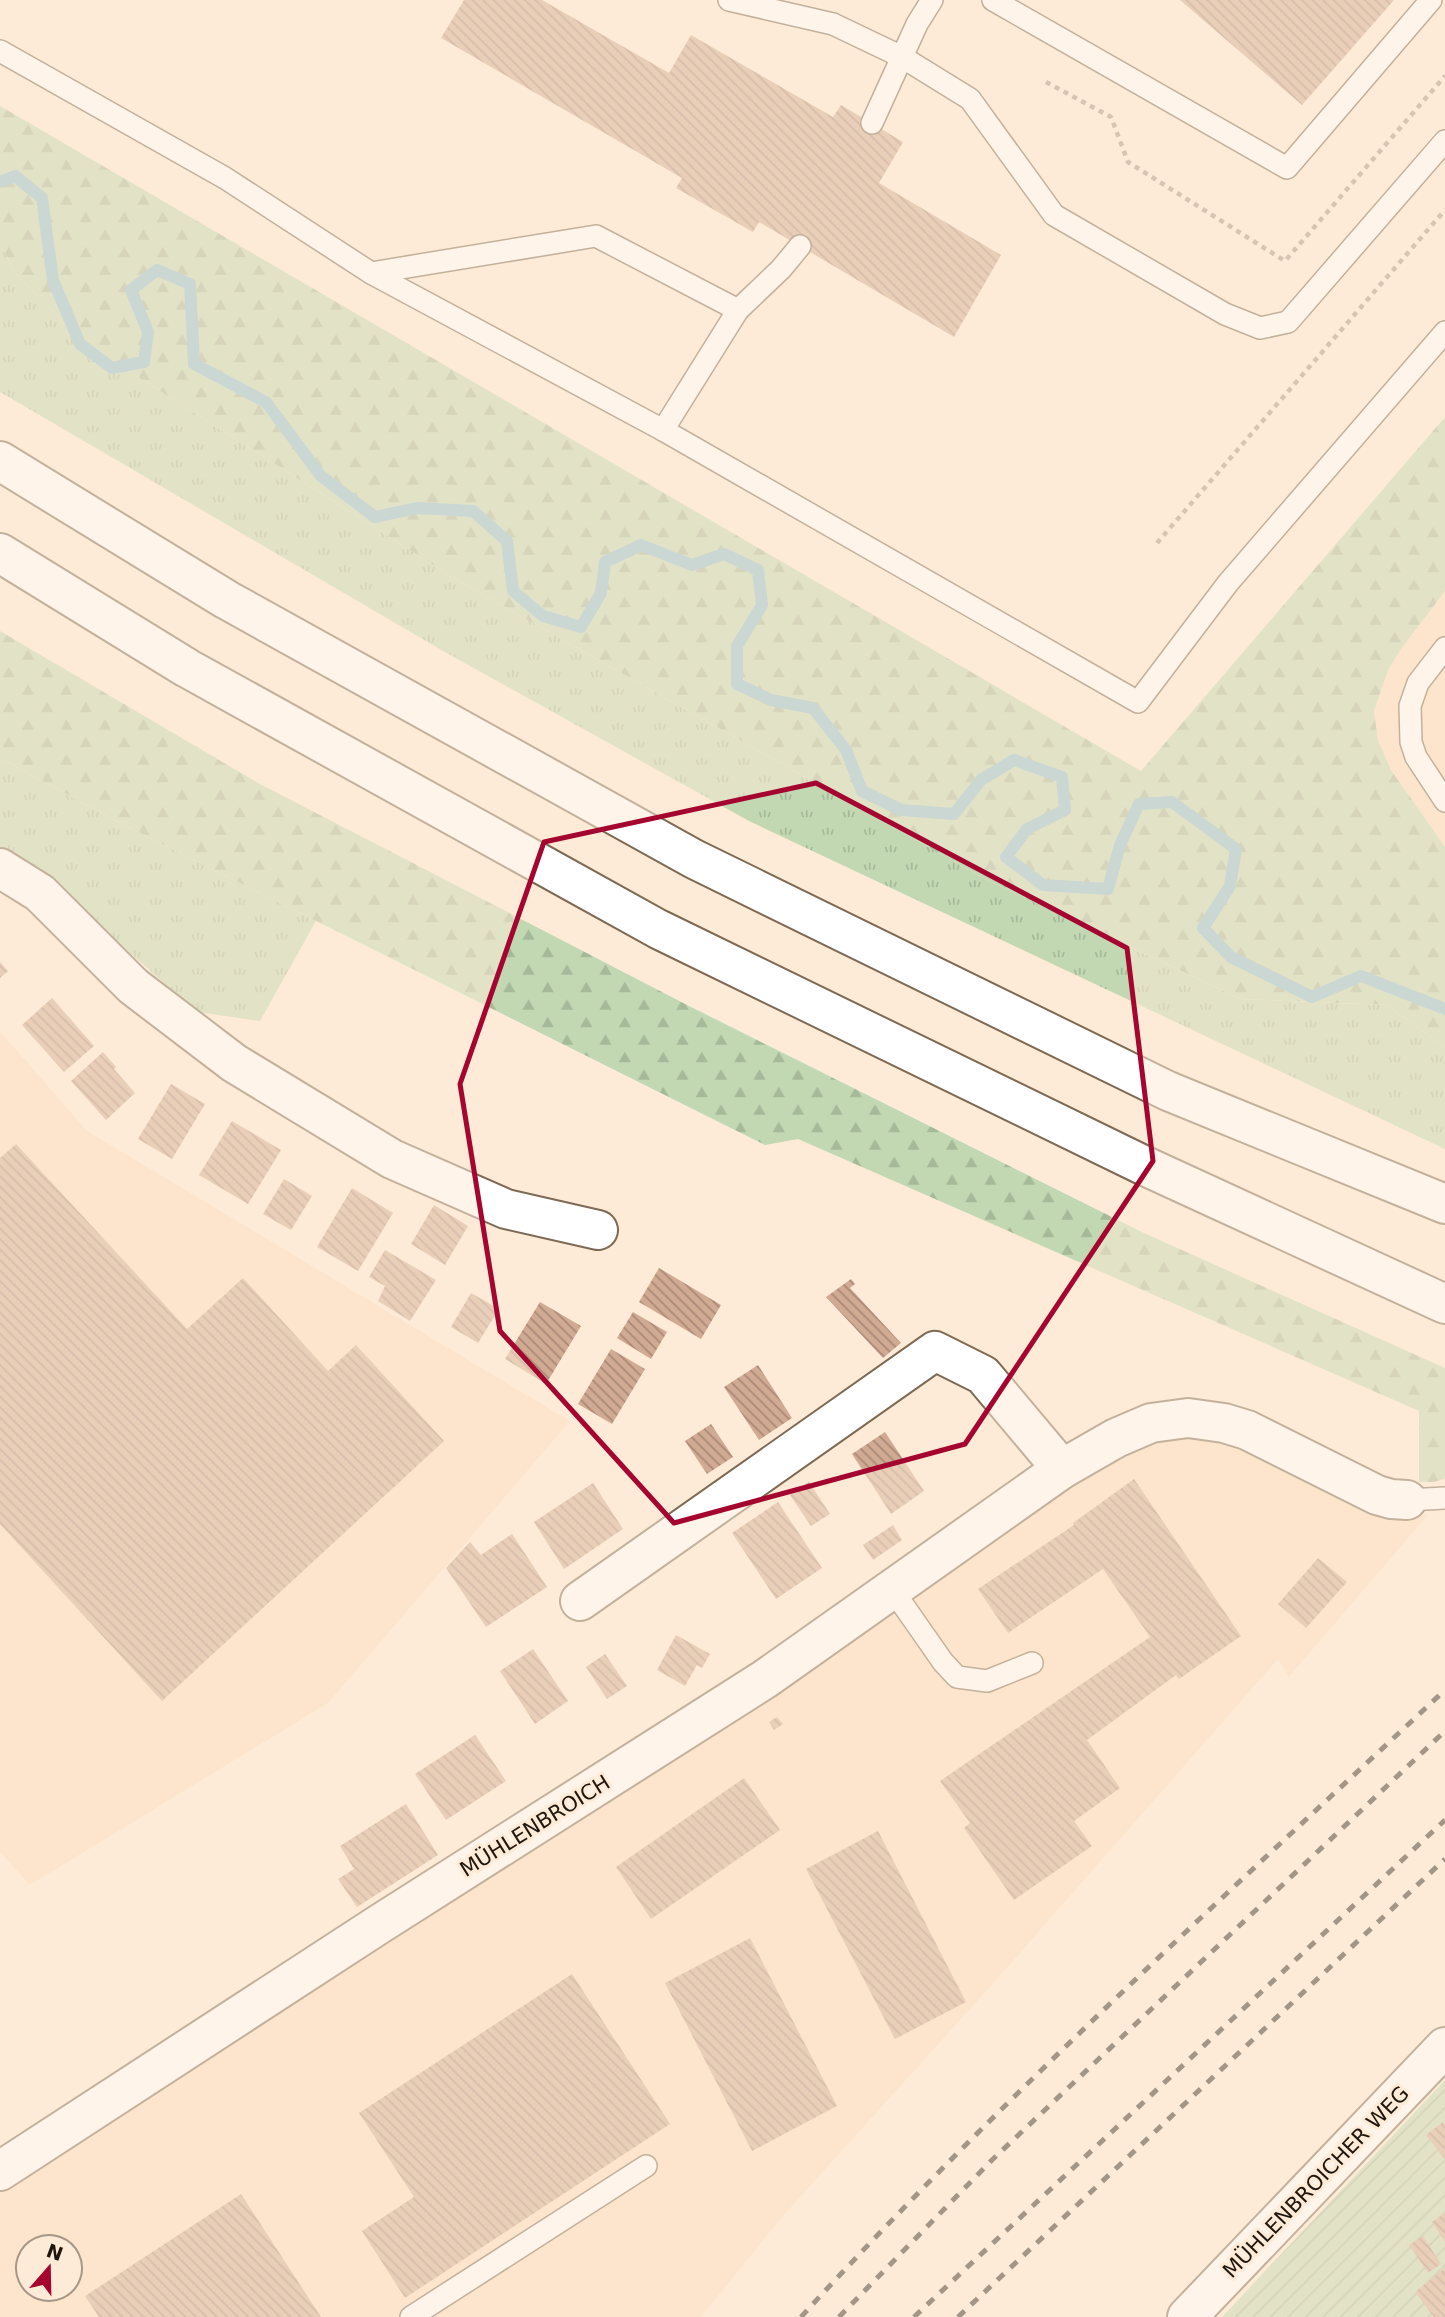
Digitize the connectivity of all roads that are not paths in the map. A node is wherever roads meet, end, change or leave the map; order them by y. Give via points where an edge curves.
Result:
1 (729, 0) edge
2 (932, 0) edge
3 (993, 0) edge
4 (1431, 0) edge
5 (0, 51) edge
6 (902, 57) junction
7 (872, 123) dead end
8 (1445, 141) edge
9 (800, 246) dead end
10 (371, 273) junction
11 (738, 310) junction
12 (1445, 332) edge
13 (663, 430) junction
14 (0, 461) edge
15 (0, 554) edge
16 (1445, 648) edge
17 (1445, 801) edge
18 (0, 868) edge
19 (1445, 1204) edge
20 (598, 1230) dead end
21 (1445, 1304) edge
22 (1062, 1469) junction
23 (1445, 1498) edge
24 (1407, 1500) joint
25 (892, 1590) junction
26 (580, 1601) dead end
27 (1032, 1663) dead end
28 (1445, 2047) edge
29 (646, 2165) dead end
30 (0, 2171) edge
31 (411, 2317) edge
32 (1186, 2317) edge

1 - 6 lane via 833,24
2 - 6 lane
3 - 4 lane via 1287,168
5 - 10 lane via 225,178
6 - 7 lane
6 - 8 lane via 970,99 1054,215 1225,314 1260,328 1288,322
9 - 11 lane
10 - 11 lane via 596,236
10 - 13 lane
11 - 13 lane
12 - 13 lane via 1228,583 1138,702
14 - 19 main road via 227,600 694,859 1168,1091
15 - 21 main road via 187,668 658,929 1145,1166
16 - 17 lane via 1418,683 1410,706 1416,757
18 - 20 main road via 40,893 133,986 234,1063 392,1160 506,1209
22 - 24 main road, MÜHLENBROICH via 1135,1429 1188,1418 1247,1430 1377,1495
22 - 25 main road, MÜHLENBROICH
22 - 26 main road via 983,1376 935,1351
23 - 24 lane
25 - 27 lane via 957,1677 987,1681
25 - 30 main road, MÜHLENBROICH via 765,1679
28 - 32 main road, MÜHLENBROICHER WEG
29 - 31 lane

